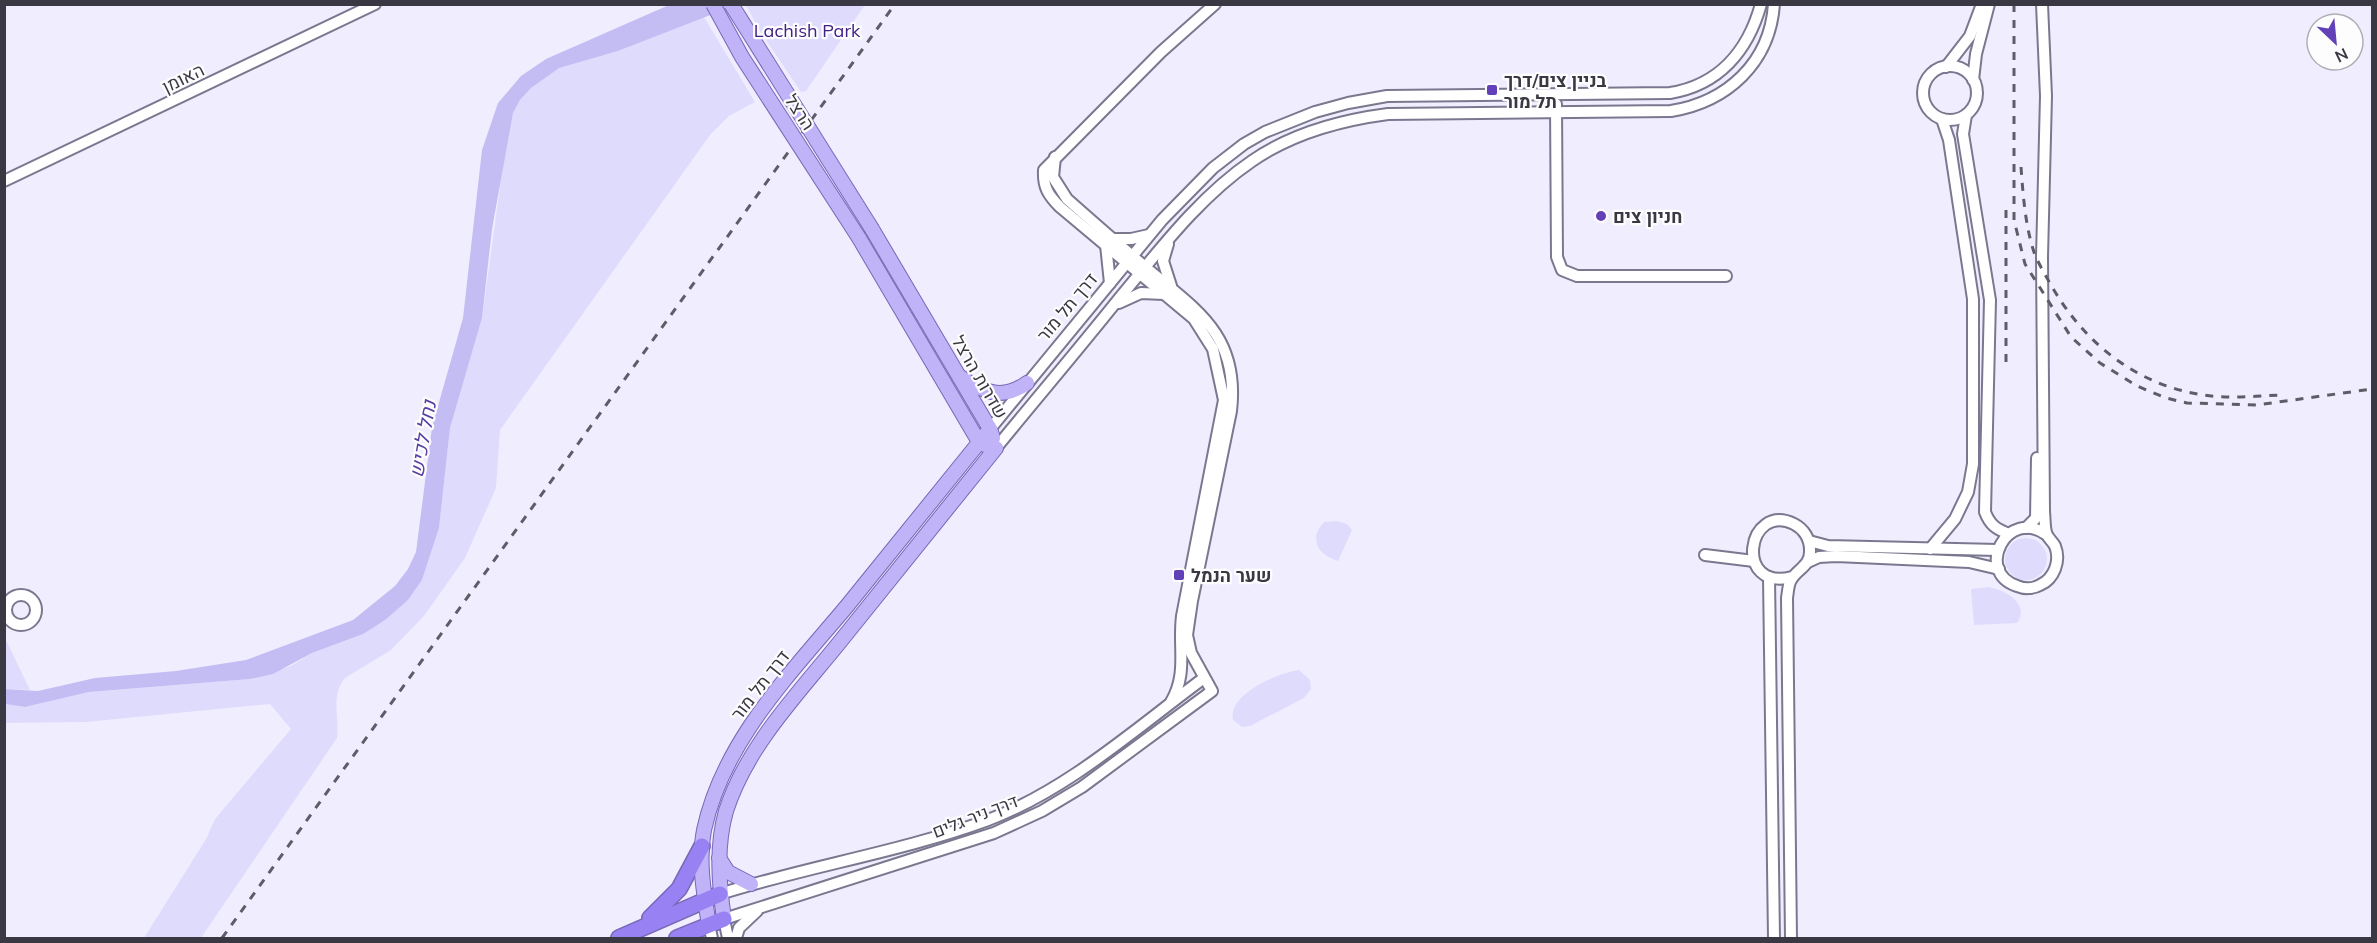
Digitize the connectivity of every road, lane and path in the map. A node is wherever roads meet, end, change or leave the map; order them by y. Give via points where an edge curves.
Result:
1 (375, 4) edge
2 (713, 4) edge
3 (731, 4) edge
4 (1215, 4) edge
5 (1761, 4) edge
6 (1774, 4) edge
7 (1982, 4) edge
8 (1989, 4) edge
9 (2036, 4) edge
10 (2042, 4) edge
11 (1946, 67) junction
12 (1973, 80) junction
13 (1556, 94) junction
14 (1557, 111) junction
15 (1965, 115) junction
16 (1942, 119) junction
17 (4, 181) edge
18 (872, 229) joint
19 (1149, 235) junction
20 (859, 238) joint
21 (1169, 241) junction
22 (1109, 242) junction
23 (1130, 259) junction
24 (1143, 270) junction
25 (1726, 276) dead end
26 (1110, 283) junction
27 (1170, 292) junction
28 (1114, 306) junction
29 (959, 376) junction
30 (1027, 383) junction
31 (990, 429) junction
32 (979, 442) junction
33 (996, 448) junction
34 (2026, 528) junction
35 (2009, 534) junction
36 (2047, 535) junction
37 (1809, 541) junction
38 (1930, 549) junction
39 (1998, 550) junction
40 (1704, 555) dead end
41 (1754, 561) junction
42 (1808, 562) junction
43 (1999, 569) junction
44 (1769, 577) junction
45 (1792, 577) junction
46 (1181, 655) junction
47 (1200, 682) junction
48 (1171, 702) junction
49 (702, 846) junction
50 (719, 858) junction
51 (751, 884) junction
52 (720, 894) junction
53 (705, 899) junction
54 (763, 907) junction
55 (724, 919) junction
56 (639, 928) junction
57 (711, 932) edge
58 (619, 939) edge
59 (677, 939) edge
60 (728, 939) edge
61 (736, 939) edge
62 (1774, 939) edge
63 (1791, 939) edge

1 - 17 street, האומן
2 - 20 main road, הרצל, bridge via 742,57
3 - 18 main road, הרצל, bridge
4 - 22 street via 1161,52 1044,170 1043,183 1049,196
5 - 13 street, דרך תל מור via 1745,43 1725,70 1692,88 1670,93
6 - 14 street, דרך תל מור via 1770,34 1757,58 1737,83 1710,100 1671,111
7 - 11 street via 1970,36
8 - 12 street
9 - 34 street via 2040,96 2036,518
10 - 36 street via 2046,96 2043,328
11 - 12 street via 1961,69
11 - 16 street via 1930,75 1923,91 1927,107
12 - 15 street via 1976,97
13 - 14 street
13 - 19 street, דרך תל מור via 1387,96 1316,112 1265,132 1237,149 1193,187
14 - 21 street, דרך תל מור via 1388,114 1321,129 1254,159 1206,199
14 - 25 street via 1557,257 1562,270 1577,276
15 - 16 street via 1954,120
15 - 35 street via 1963,134 1990,300 1985,512 1995,528
16 - 38 street via 1949,140 1973,300 1974,464 1968,492 1955,519
18 - 29 main road, שדרות הרצל
19 - 22 street
19 - 23 street, דרך תל מור
20 - 32 main road, שדרות הרצל
21 - 24 street, דרך תל מור
21 - 27 street via 1163,261
22 - 23 street
22 - 26 street
23 - 24 street
23 - 26 street, דרך תל מור
24 - 27 street
24 - 28 street, דרך תל מור
26 - 30 street, דרך תל מור
27 - 28 street via 1141,292
27 - 46 street via 1208,338 1224,400 1182,616
27 - 47 street via 1206,317 1227,363 1232,386 1231,411 1187,635
28 - 33 street, דרך תל מור
29 - 30 main road via 983,390 1002,395
29 - 31 main road, שדרות הרצל
30 - 31 street, דרך תל מור
31 - 32 main road, דרך תל מור
31 - 33 main road, שדרות הרצל
32 - 33 main road, שדרות הרצל
32 - 49 main road, דרך תל מור via 742,737 718,783
33 - 50 main road, דרך תל מור via 747,760 726,812
34 - 35 street
34 - 36 street
35 - 39 street
36 - 43 street via 2055,547 2057,562 2044,583 2019,587 2005,579
37 - 38 street via 1828,546
37 - 41 street via 1798,526 1774,522 1755,537
37 - 42 street
38 - 39 street
39 - 43 street
40 - 41 street
41 - 44 street
42 - 43 street via 1836,556 1969,562
42 - 45 street
44 - 45 street
44 - 62 street
45 - 63 street via 1786,605
46 - 47 street
46 - 48 street via 1181,680
47 - 48 street, דרך ניר גלים
47 - 54 street, דרך ניר גלים via 1207,694 1042,811 994,833
48 - 51 street, דרך ניר גלים via 1070,777 988,820
49 - 53 main road, דרך תל מור
49 - 56 highway via 679,889
50 - 51 main road via 728,872
50 - 52 main road, דרך תל מור
51 - 52 street, דרך ניר גלים
52 - 53 highway
52 - 55 main road, דרך תל מור
53 - 56 highway
53 - 57 main road, דרך תל מור
54 - 55 street, דרך ניר גלים
54 - 61 street via 747,919
55 - 57 highway
55 - 60 street
56 - 58 highway
57 - 59 highway

